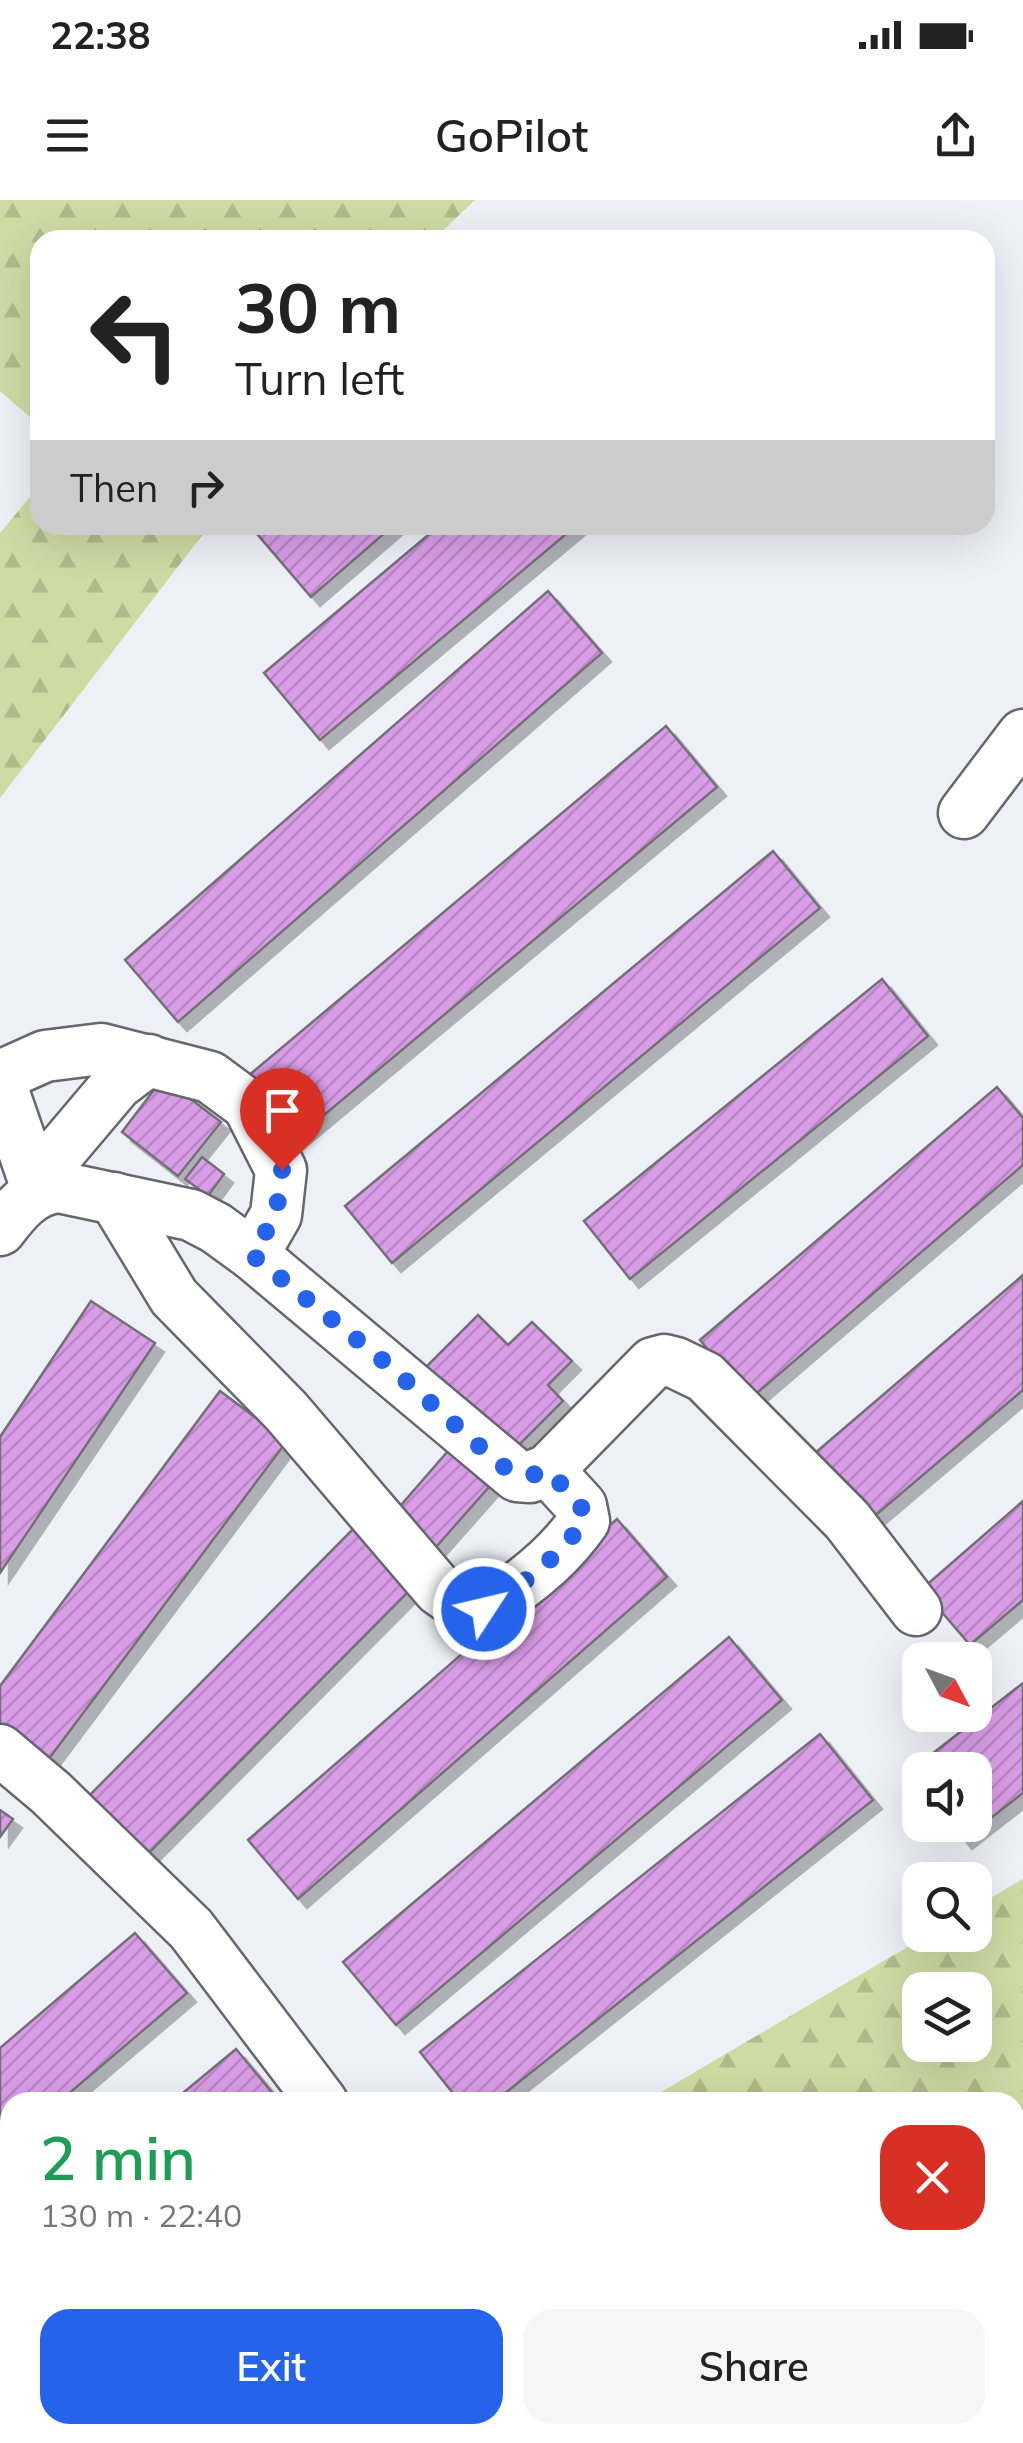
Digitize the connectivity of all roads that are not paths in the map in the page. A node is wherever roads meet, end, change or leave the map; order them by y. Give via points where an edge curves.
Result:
1 (1023, 735) edge
2 (964, 813) dead end
3 (149, 1060) junction
4 (0, 1079) edge
5 (36, 1186) junction
6 (114, 1198) junction
7 (0, 1230) edge
8 (252, 1255) junction
9 (548, 1470) junction
10 (916, 1610) dead end
11 (0, 1750) edge
12 (314, 2092) edge

1 - 2 lane
3 - 4 lane via 101,1049 45,1056
3 - 5 lane via 117,1084
3 - 8 lane via 210,1077 248,1105 282,1170 276,1215
4 - 5 lane
5 - 6 lane
5 - 7 lane
6 - 8 lane via 191,1215
6 - 9 lane via 174,1297 286,1411 439,1590 462,1606 484,1609 514,1590 584,1521 581,1506
8 - 9 lane via 497,1462 517,1476
9 - 10 lane via 654,1364 676,1363 705,1377 758,1427 846,1520
11 - 12 lane via 192,1929

